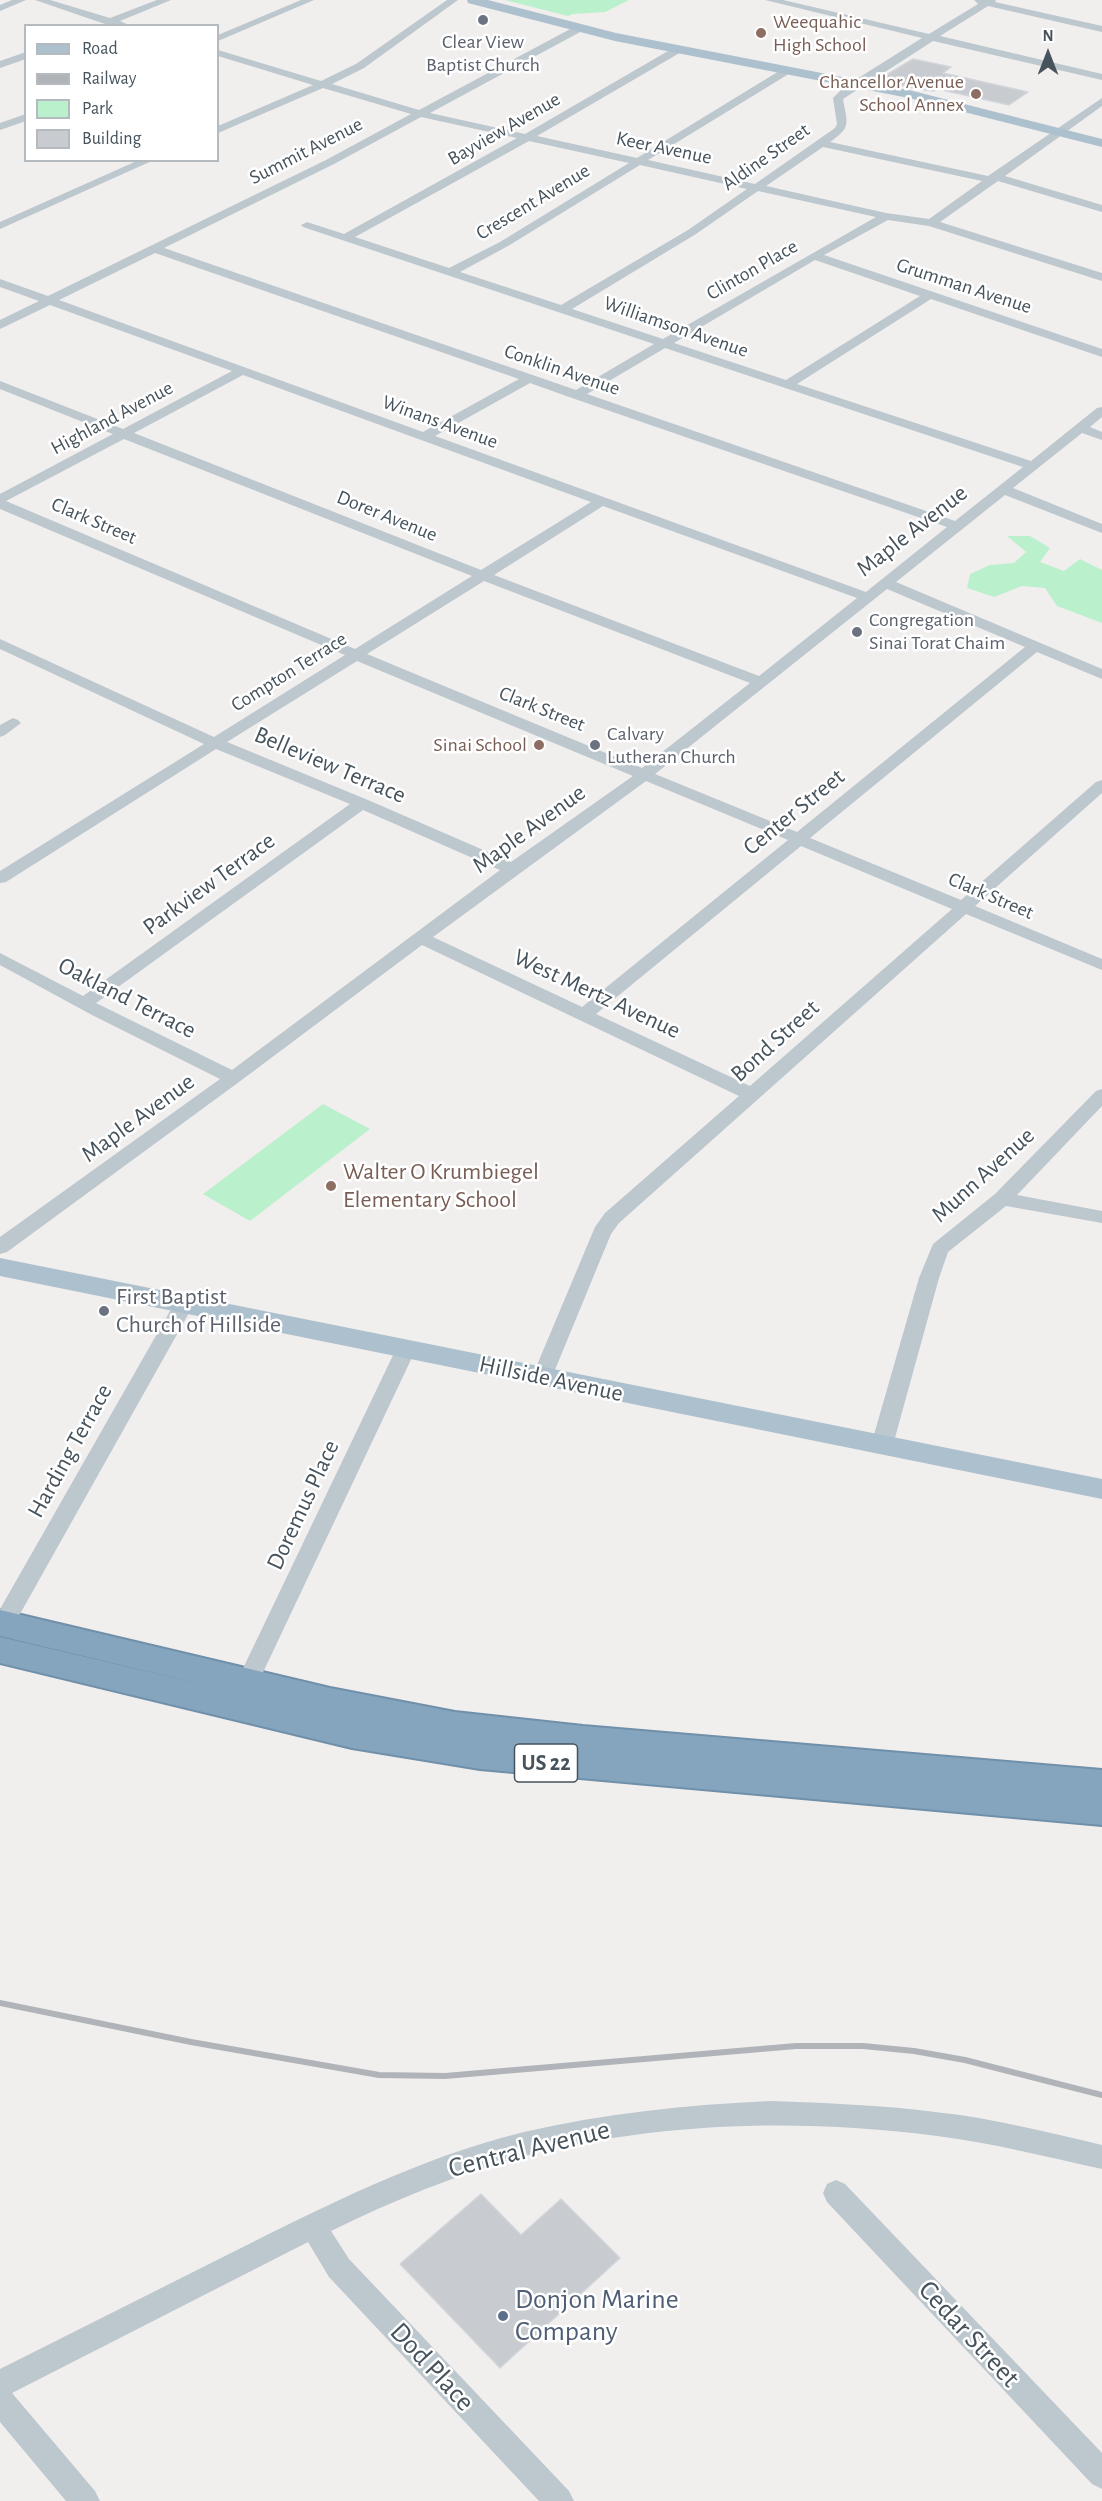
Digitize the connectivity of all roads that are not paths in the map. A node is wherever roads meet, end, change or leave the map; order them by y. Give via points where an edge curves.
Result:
1 (21, 0) edge
2 (40, 0) edge
3 (166, 0) edge
4 (309, 0) edge
5 (453, 0) edge
6 (473, 0) edge
7 (770, 0) edge
8 (975, 0) edge
9 (990, 1) edge
10 (0, 8) edge
11 (112, 21) junction
12 (105, 24) edge
13 (120, 24) edge
14 (1102, 27) edge
15 (578, 29) junction
16 (930, 37) junction
17 (219, 38) edge
18 (680, 49) junction
19 (219, 53) edge
20 (24, 56) edge
21 (0, 65) edge
22 (788, 70) junction
23 (1102, 77) edge
24 (856, 83) junction
25 (323, 84) junction
26 (1102, 101) edge
27 (420, 114) junction
28 (24, 118) edge
29 (2, 124) edge
30 (24, 130) edge
31 (219, 130) edge
32 (1060, 130) junction
33 (526, 136) junction
34 (821, 143) junction
35 (1102, 143) edge
36 (638, 161) junction
37 (124, 162) edge
38 (145, 162) edge
39 (136, 166) junction
40 (993, 178) junction
41 (758, 187) junction
42 (1102, 209) edge
43 (886, 216) junction
44 (931, 223) junction
45 (307, 225) dead end
46 (0, 226) edge
47 (345, 238) junction
48 (155, 249) junction
49 (814, 256) junction
50 (451, 272) junction
51 (1102, 277) edge
52 (0, 283) edge
53 (928, 296) junction
54 (48, 301) junction
55 (562, 310) junction
56 (0, 325) edge
57 (666, 344) junction
58 (1102, 353) edge
59 (242, 371) junction
60 (528, 379) junction
61 (0, 385) edge
62 (786, 385) junction
63 (577, 396) junction
64 (1102, 411) edge
65 (1080, 428) junction
66 (124, 434) junction
67 (1102, 436) edge
68 (424, 437) junction
69 (1033, 466) junction
70 (1003, 489) junction
71 (0, 501) edge
72 (601, 501) junction
73 (956, 526) junction
74 (1102, 529) edge
75 (483, 575) junction
76 (885, 583) junction
77 (867, 597) junction
78 (0, 643) edge
79 (1035, 646) junction
80 (356, 655) junction
81 (1102, 674) edge
82 (761, 682) junction
83 (215, 743) junction
84 (645, 774) junction
85 (1102, 785) edge
86 (362, 803) junction
87 (799, 838) junction
88 (512, 869) junction
89 (0, 878) edge
90 (962, 907) junction
91 (422, 938) junction
92 (0, 958) edge
93 (1102, 965) edge
94 (17, 968) junction
95 (0, 979) edge
96 (84, 1003) junction
97 (584, 1015) junction
98 (233, 1078) junction
99 (751, 1094) junction
100 (1102, 1095) edge
101 (1002, 1199) junction
102 (1102, 1217) edge
103 (0, 1247) edge
104 (0, 1267) edge
105 (184, 1304) junction
106 (406, 1349) junction
107 (542, 1377) junction
108 (882, 1445) junction
109 (1102, 1489) edge
110 (1, 1632) edge
111 (247, 1683) junction
112 (1102, 1784) edge
113 (1102, 1810) edge
114 (1102, 2157) edge
115 (836, 2193) dead end
116 (314, 2225) junction
117 (0, 2384) edge
118 (0, 2400) edge
119 (1102, 2474) edge
120 (85, 2501) edge
121 (559, 2501) edge

1 - 10 street
2 - 11 street
3 - 11 street
4 - 17 street
5 - 25 street via 360,66
6 - 15 main road
7 - 16 street
8 - 9 street
9 - 14 street
9 - 16 street, Aldine Street
11 - 12 street
11 - 13 street
15 - 18 main road
15 - 27 street, Summit Avenue
16 - 23 street
16 - 24 street, Aldine Street
18 - 22 main road
18 - 33 street, Bayview Avenue
19 - 25 street, Keer Avenue
20 - 21 street
22 - 24 main road
22 - 36 street, Crescent Avenue
24 - 32 main road
24 - 34 street, Aldine Street via 838,98 840,130
25 - 27 street, Keer Avenue
25 - 31 street
26 - 32 street
27 - 33 street, Keer Avenue
27 - 48 street, Summit Avenue
28 - 29 street
29 - 30 street
32 - 35 main road
32 - 40 street
33 - 36 street, Keer Avenue
33 - 47 street, Bayview Avenue
34 - 40 street
34 - 41 street, Aldine Street
36 - 41 street, Keer Avenue
36 - 50 street, Crescent Avenue
37 - 39 street
38 - 39 street
39 - 46 street
40 - 42 street
40 - 44 street
41 - 43 street, Keer Avenue
41 - 55 street, Aldine Street via 692,232
43 - 44 street, Keer Avenue
43 - 49 street, Clinton Place
44 - 51 street, Keer Avenue
45 - 47 street, Williamson Avenue
47 - 50 street, Williamson Avenue
48 - 54 street, Summit Avenue
48 - 60 street, Conklin Avenue
49 - 53 street, Grumman Avenue
49 - 57 street, Clinton Place
50 - 55 street, Williamson Avenue
52 - 54 street, Winans Avenue
53 - 58 street, Grumman Avenue
53 - 62 street
54 - 56 street, Summit Avenue
54 - 59 street, Winans Avenue
55 - 57 street, Williamson Avenue
57 - 62 street, Williamson Avenue
57 - 63 street, Clinton Place
59 - 66 street, Highland Avenue
59 - 68 street, Winans Avenue
60 - 63 street, Conklin Avenue
60 - 68 street
61 - 66 street, Dorer Avenue
62 - 69 street, Williamson Avenue
63 - 73 street, Conklin Avenue
64 - 65 street, Maple Avenue
65 - 67 street
65 - 69 street, Maple Avenue
66 - 71 street, Highland Avenue
66 - 75 street, Dorer Avenue
68 - 72 street, Winans Avenue
69 - 70 street, Maple Avenue
70 - 73 street, Maple Avenue
70 - 74 street
71 - 80 street, Clark Street
72 - 75 street, Compton Terrace
72 - 77 street, Winans Avenue
73 - 76 street, Maple Avenue
75 - 80 street, Compton Terrace
75 - 82 street, Dorer Avenue
76 - 77 street, Maple Avenue
76 - 79 street
77 - 82 street, Maple Avenue
78 - 83 street, Belleview Terrace
79 - 81 street
79 - 87 street, Center Street
80 - 83 street, Compton Terrace
80 - 84 street, Clark Street
82 - 84 street, Maple Avenue
83 - 86 street, Belleview Terrace
83 - 89 street, Compton Terrace
84 - 87 street, Clark Street
84 - 88 street, Maple Avenue
85 - 90 street, Bond Street
86 - 88 street, Belleview Terrace
86 - 96 street, Parkview Terrace
87 - 90 street, Clark Street
87 - 97 street, Center Street
88 - 91 street, Maple Avenue
90 - 93 street, Clark Street
90 - 99 street, Bond Street
91 - 97 street, West Mertz Avenue
91 - 98 street, Maple Avenue
92 - 94 street, Oakland Terrace
94 - 95 street
94 - 96 street, Oakland Terrace
96 - 98 street, Oakland Terrace
97 - 99 street, West Mertz Avenue
98 - 103 street, Maple Avenue
99 - 107 street, Bond Street via 606,1224
100 - 101 street, Munn Avenue
101 - 102 street
101 - 108 street, Munn Avenue via 940,1249
104 - 105 main road, Hillside Avenue
105 - 106 main road, Hillside Avenue
105 - 110 street, Harding Terrace
106 - 107 main road, Hillside Avenue
106 - 111 street, Doremus Place
107 - 108 main road, Hillside Avenue
108 - 109 main road, Hillside Avenue
110 - 111 highway, US 22
110 - 113 highway, US 22 via 341,1731 469,1754
111 - 112 highway, US 22 via 398,1716 528,1735
114 - 116 street, Central Avenue via 997,2133 906,2119 796,2112 696,2116 580,2133 478,2158 410,2182
115 - 119 street, Cedar Street
116 - 117 street, Central Avenue
116 - 121 street, Dod Place via 339,2268
118 - 120 street

